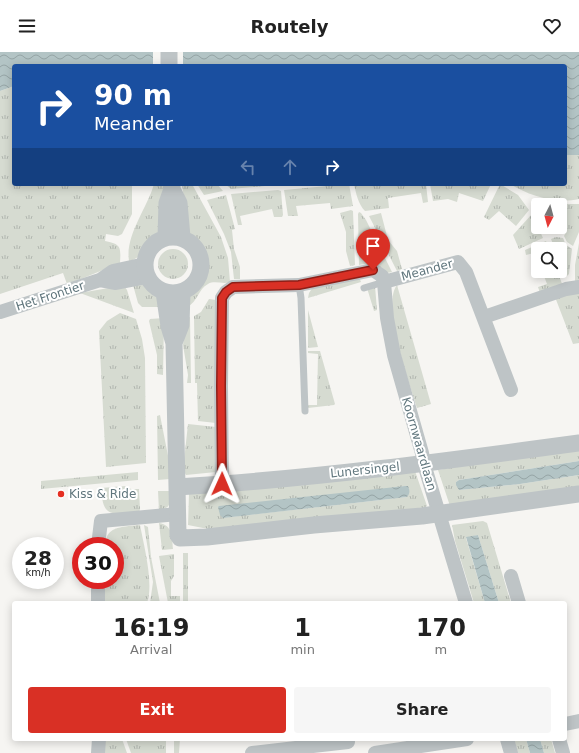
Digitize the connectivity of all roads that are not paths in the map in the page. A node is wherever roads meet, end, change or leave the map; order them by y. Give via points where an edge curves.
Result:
1 (169, 52) edge
2 (170, 64) edge
3 (172, 186) edge
4 (174, 237) junction
5 (146, 271) junction
6 (384, 282) junction
7 (299, 285) junction
8 (364, 288) dead end
9 (579, 288) edge
10 (164, 292) junction
11 (182, 292) junction
12 (0, 312) edge
13 (484, 317) junction
14 (174, 344) junction
15 (511, 390) dead end
16 (306, 411) dead end
17 (579, 442) edge
18 (424, 464) junction
19 (222, 484) junction
20 (177, 487) junction
21 (579, 494) edge
22 (178, 514) junction
23 (439, 514) junction
24 (99, 537) edge
25 (511, 576) dead end
26 (98, 589) edge
27 (98, 601) edge
28 (465, 601) edge
29 (518, 601) edge
30 (579, 722) edge
31 (567, 724) edge
32 (98, 741) edge
33 (454, 741) edge
34 (508, 741) edge
35 (560, 741) edge
36 (349, 745) edge
37 (98, 753) edge
38 (252, 753) edge
39 (375, 753) edge
40 (511, 753) edge
41 (563, 753) edge

1 - 2 street
3 - 4 street via 167,203
4 - 5 street via 159,240 149,250
4 - 11 street via 190,242 196,248 202,264 196,281
5 - 10 street via 152,283
5 - 12 street, Het Frontier via 113,271 100,280
6 - 7 street via 382,276 373,270
6 - 8 lane
6 - 13 street, Meander via 458,262 466,272
6 - 18 street, Koornwaardlaan via 394,355
7 - 16 lane
7 - 19 street via 233,287 222,298
9 - 13 street via 566,289
10 - 11 street
10 - 14 street
11 - 14 street via 181,325
13 - 15 street, Meander
14 - 20 street
17 - 18 street, Lunersingel
18 - 19 street, Lunersingel
18 - 23 street, Koornwaardlaan
19 - 20 street, Lunersingel
20 - 22 street
21 - 23 street
22 - 23 street via 180,538
22 - 24 street via 101,521
23 - 28 street, Koornwaardlaan
25 - 29 street
26 - 27 street
30 - 31 street
32 - 37 street
33 - 39 street
34 - 40 street
35 - 41 street
36 - 38 street

